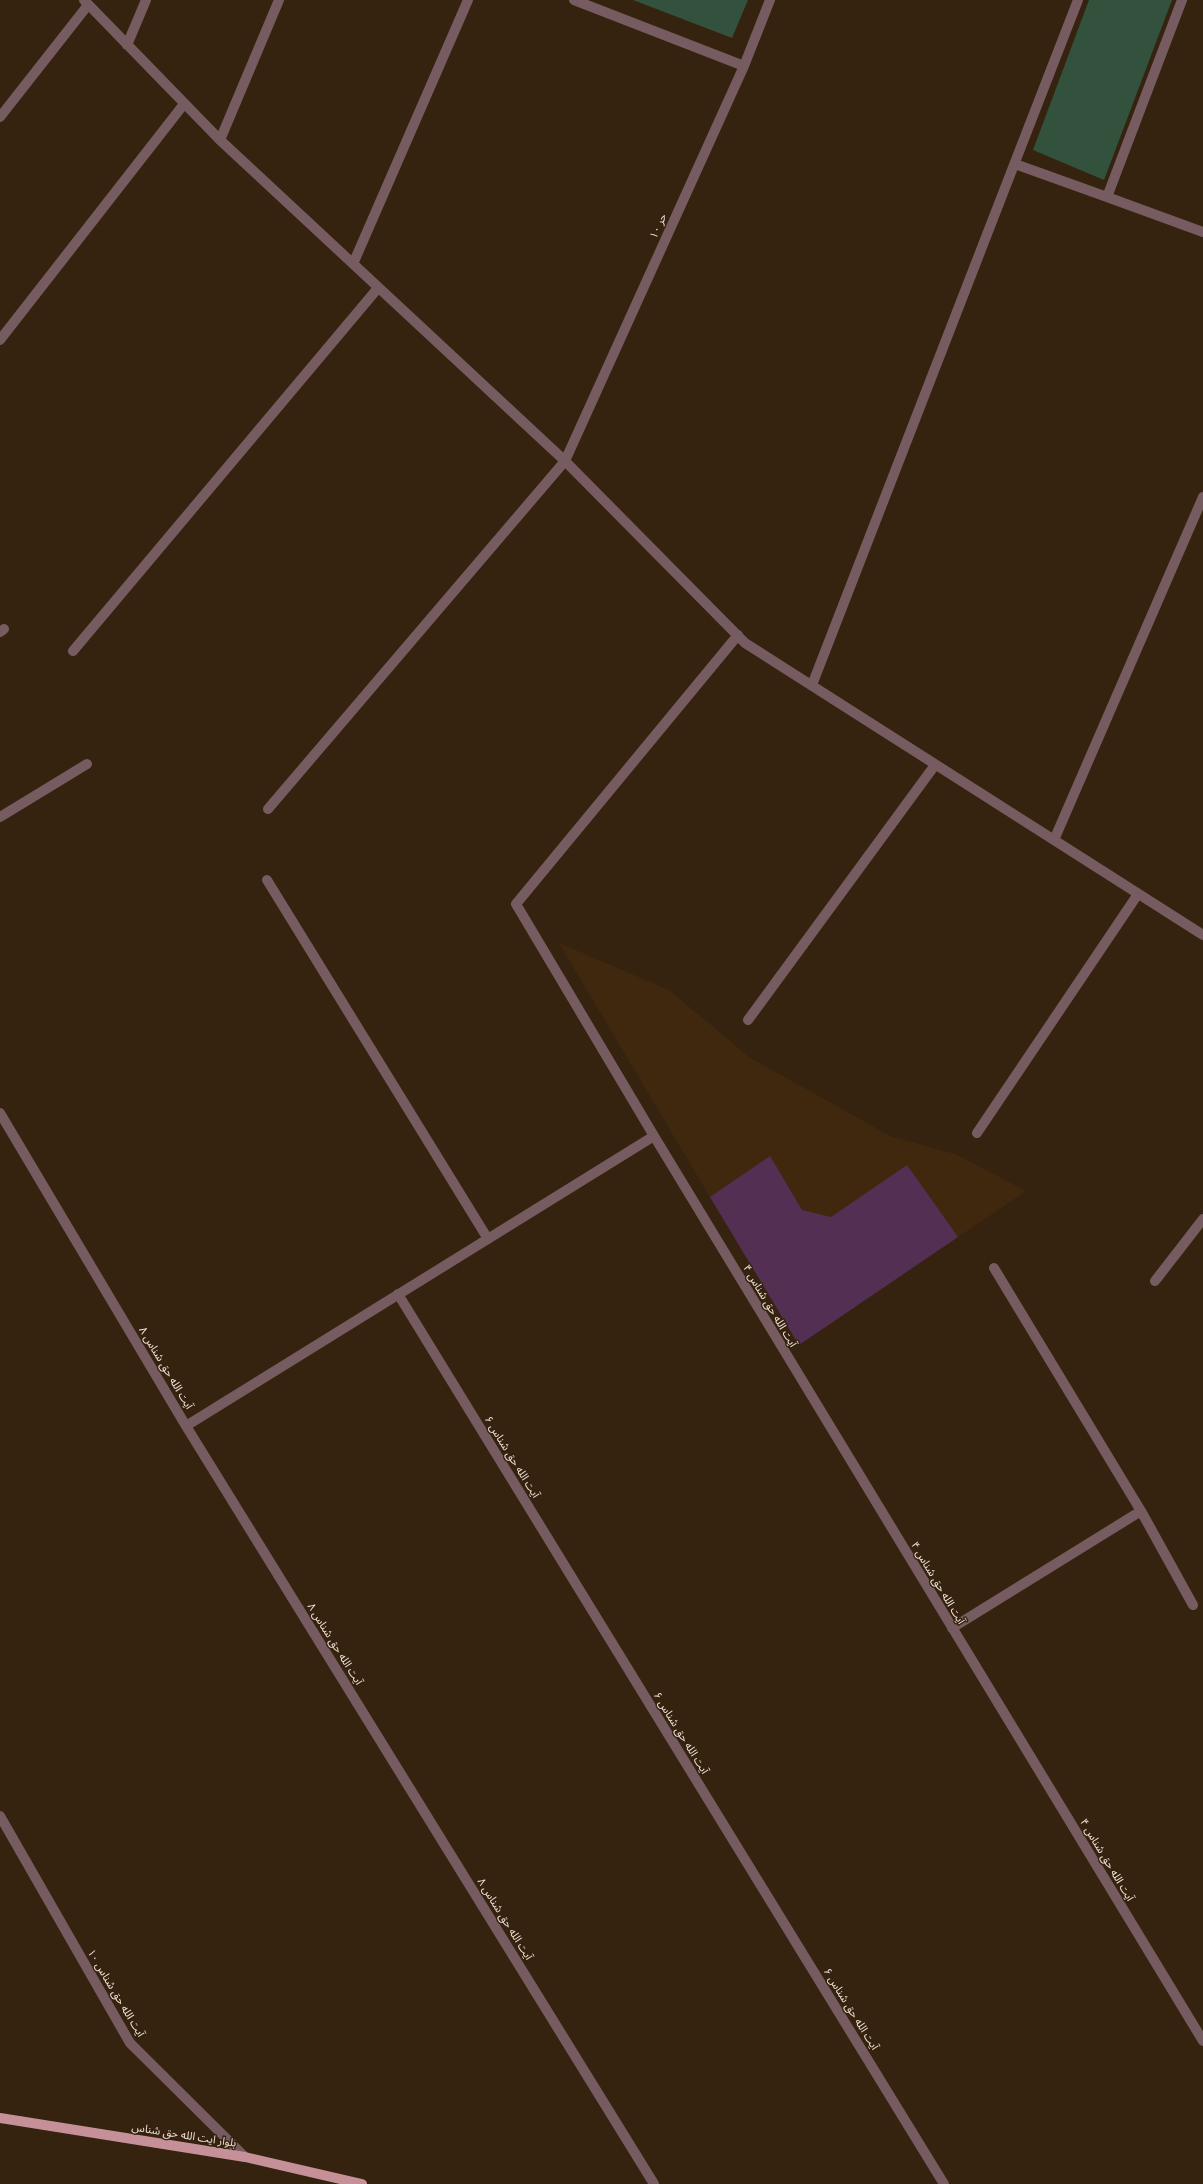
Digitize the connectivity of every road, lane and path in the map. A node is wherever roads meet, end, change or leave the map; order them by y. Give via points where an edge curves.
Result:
1 (146, 0) edge
2 (279, 0) edge
3 (468, 0) edge
4 (574, 0) edge
5 (770, 0) edge
6 (1078, 0) edge
7 (1182, 0) edge
8 (86, 2) edge
9 (127, 45) junction
10 (744, 66) junction
11 (184, 104) junction
12 (0, 116) edge
13 (220, 140) junction
14 (1015, 164) junction
15 (1107, 197) junction
16 (1203, 232) edge
17 (353, 264) junction
18 (378, 288) junction
19 (0, 340) edge
20 (565, 461) junction
21 (1203, 497) edge
22 (738, 635) junction
23 (73, 651) dead end
24 (812, 686) junction
25 (87, 764) dead end
26 (935, 765) junction
27 (268, 810) dead end
28 (0, 817) edge
29 (1054, 840) junction
30 (267, 880) dead end
31 (1138, 894) junction
32 (1203, 935) edge
33 (748, 1020) dead end
34 (0, 1113) edge
35 (977, 1132) dead end
36 (654, 1136) junction
37 (1203, 1219) edge
38 (488, 1239) junction
39 (994, 1268) dead end
40 (1155, 1281) dead end
41 (398, 1294) junction
42 (186, 1426) junction
43 (1140, 1511) junction
44 (1193, 1605) dead end
45 (952, 1628) junction
46 (0, 1816) edge
47 (1203, 2041) edge
48 (0, 2118) edge
49 (245, 2157) junction
50 (362, 2184) edge
51 (654, 2184) edge
52 (944, 2184) edge

1 - 9 street
2 - 13 street
3 - 17 street
4 - 10 street
5 - 10 street, حر ۱۰
6 - 14 street
7 - 15 street
8 - 9 street
8 - 12 street
9 - 11 street
10 - 20 street, حر ۱۰
11 - 13 street
11 - 19 street
13 - 17 street
14 - 15 street
14 - 24 street
15 - 16 street
17 - 18 street
18 - 20 street
18 - 23 street
20 - 22 street
20 - 27 street, حر ۱۰
21 - 29 street
22 - 24 street via 745,643
22 - 36 street, آیت الله حق شناس ۴ via 516,904
24 - 26 street
25 - 28 street
26 - 29 street
26 - 33 street
29 - 31 street
30 - 38 street
31 - 32 street
31 - 35 street
34 - 42 street, آیت الله حق شناس ۸
36 - 38 street
36 - 45 street, آیت الله حق شناس ۴
37 - 40 street
38 - 41 street
39 - 43 street
41 - 42 street
41 - 52 street, آیت الله حق شناس ۶
42 - 51 street, آیت الله حق شناس ۸
43 - 44 street
43 - 45 street
45 - 47 street, آیت الله حق شناس ۴
46 - 49 street, آیت الله حق شناس ۱۰ via 130,2043
48 - 49 main road, بلوار ایت الله حق شناس
49 - 50 main road, بلوار ایت الله حق شناس

